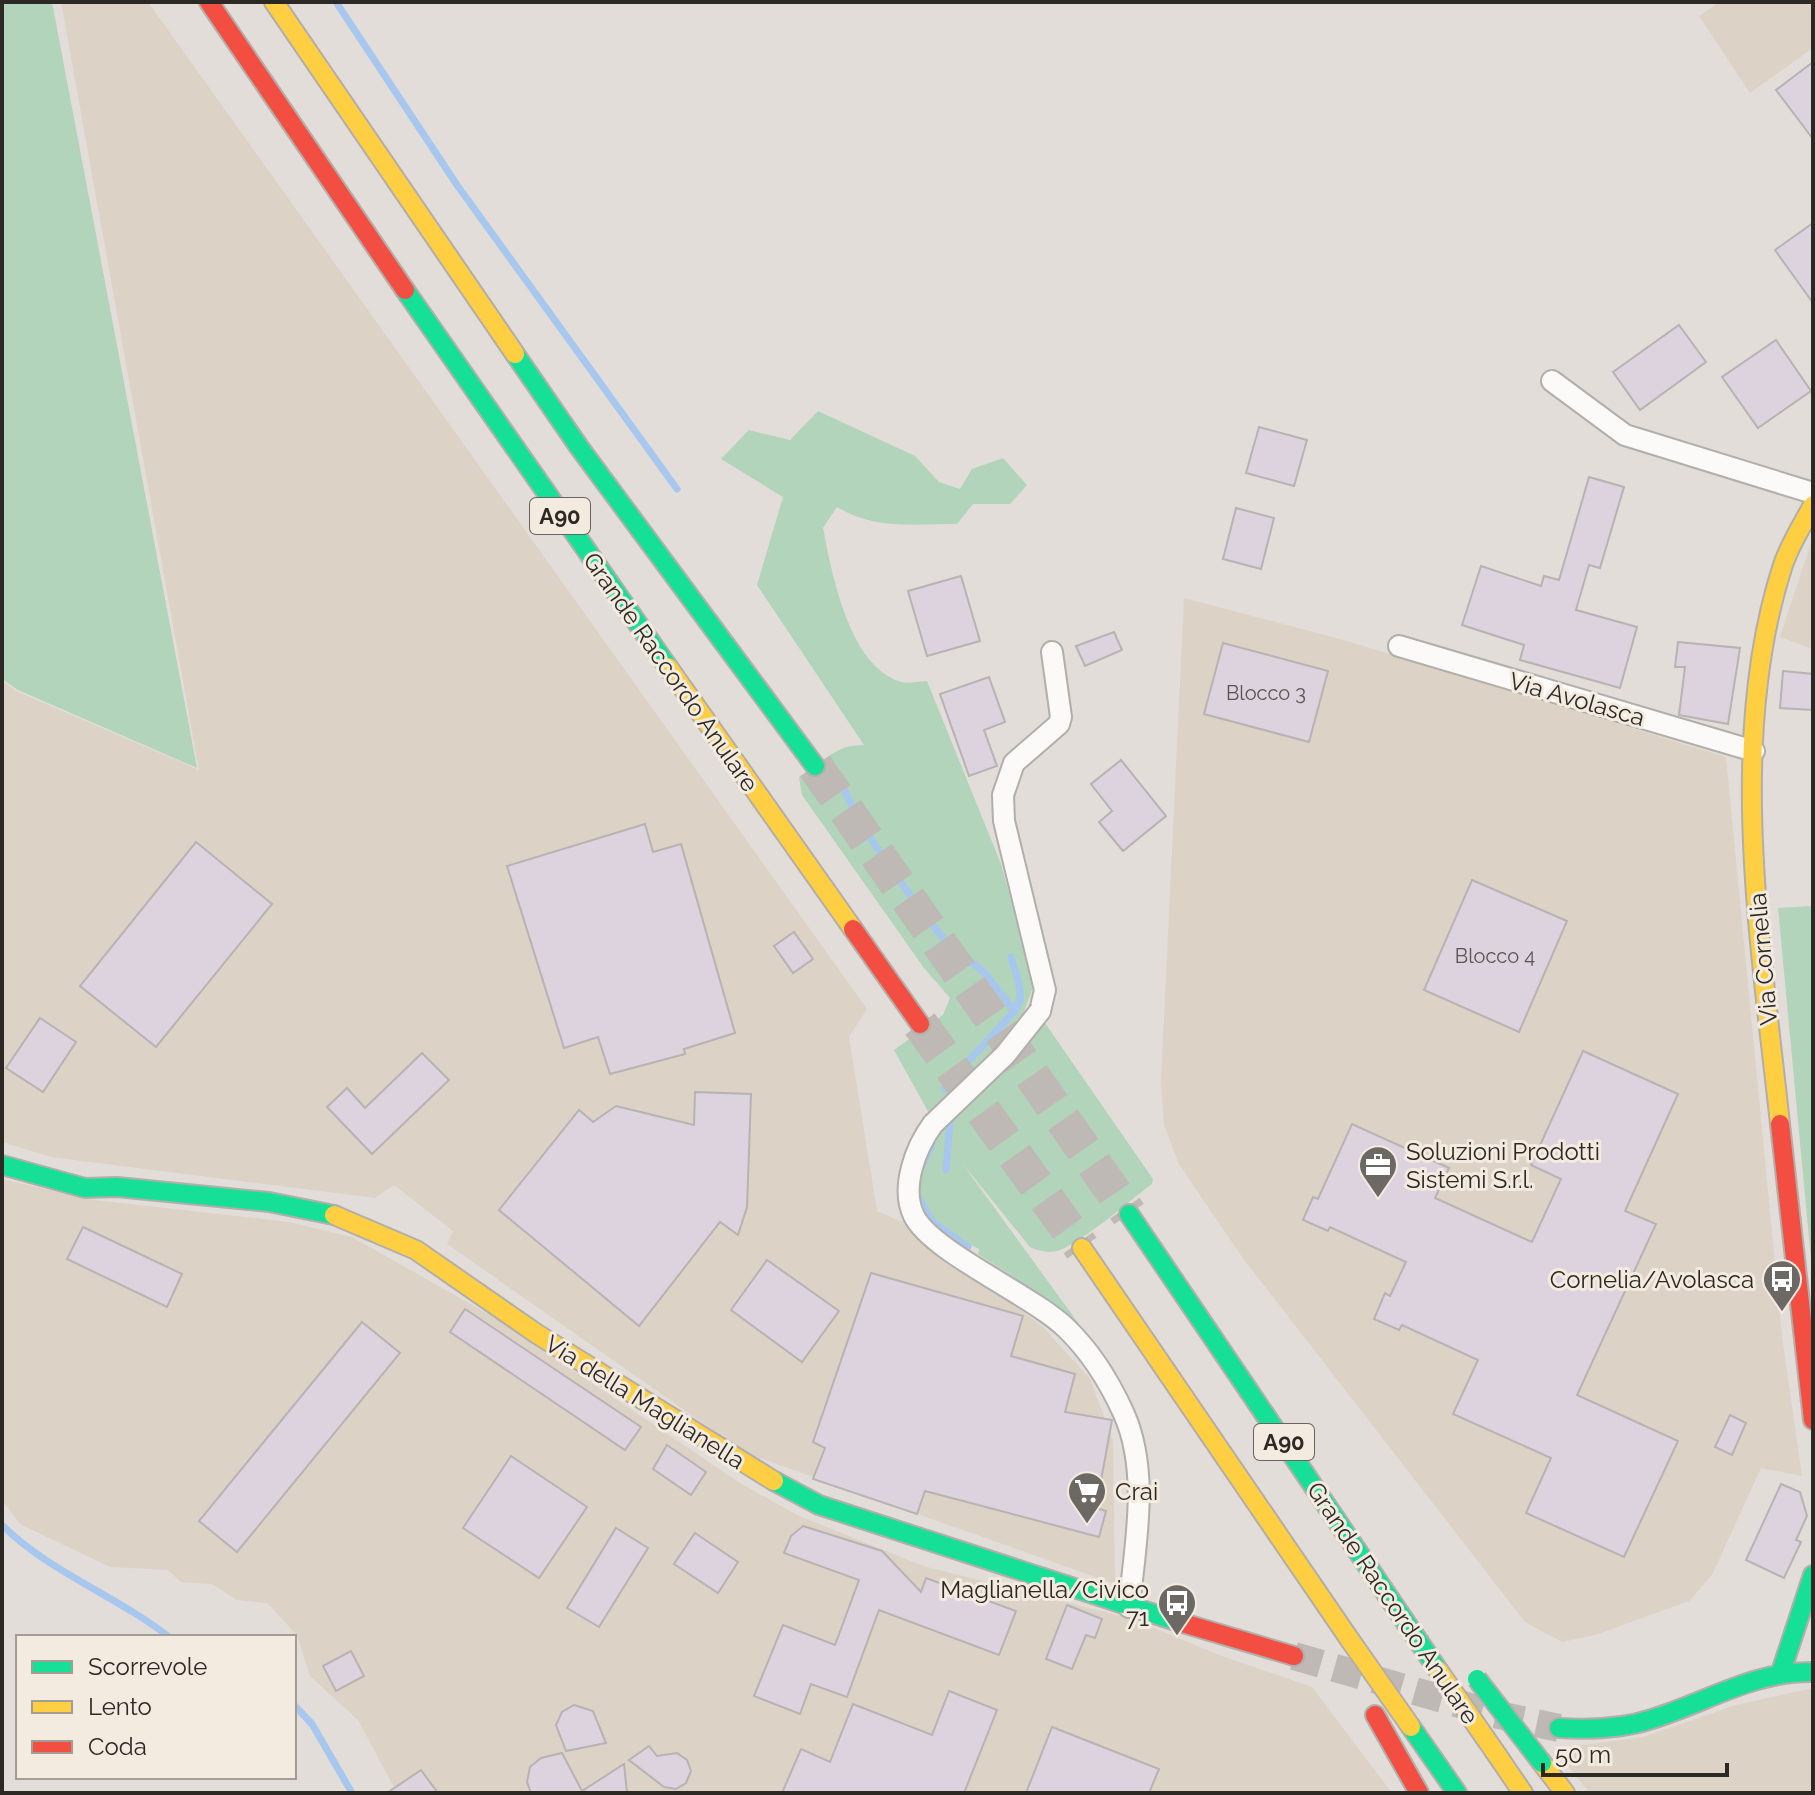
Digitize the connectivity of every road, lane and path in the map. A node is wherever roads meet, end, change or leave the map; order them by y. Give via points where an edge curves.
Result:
1 (209, 2) edge
2 (274, 2) edge
3 (1552, 381) dead end
4 (1813, 493) edge
5 (1813, 505) edge
6 (1399, 646) dead end
7 (1052, 652) dead end
8 (1754, 751) junction
9 (815, 766) tunnel mouth
10 (920, 1024) tunnel mouth
11 (2, 1165) edge
12 (1129, 1214) tunnel mouth
13 (1082, 1248) tunnel mouth
14 (1813, 1420) edge
15 (1261, 1511) junction
16 (1357, 1550) junction
17 (1813, 1575) edge
18 (1129, 1607) junction
19 (1444, 1644) dead end
20 (1294, 1656) tunnel mouth
21 (1781, 1672) junction
22 (1813, 1672) edge
23 (1471, 1674) dead end
24 (1559, 1728) tunnel mouth
25 (1419, 1793) edge
26 (1457, 1793) edge
27 (1523, 1793) edge
28 (1565, 1793) edge

1 - 10 main road, Grande Raccordo Anulare / A90 via 484,407
2 - 9 main road, A90 via 561,423
3 - 4 street via 1625,435
5 - 8 main road, Via Cornelia via 1793,539 1771,610
6 - 8 street, Via Avolasca
7 - 18 street, bridge via 1061,717 1055,729 1014,763 1003,795 1004,821 1045,990 1040,1011 1005,1055 933,1124 910,1178 915,1216 936,1240 1066,1328 1092,1359 1124,1415 1138,1475
8 - 14 main road, Via Cornelia via 1763,968
11 - 18 main road, Via della Maglianella via 85,1188 240,1199 342,1216 416,1250 537,1334 785,1489 887,1530
12 - 16 main road, Grande Raccordo Anulare / A90
13 - 15 main road, A90
15 - 25 main road
15 - 26 main road, A90, bridge
16 - 19 main road
16 - 27 main road, Grande Raccordo Anulare / A90, bridge
17 - 21 main road
18 - 20 main road, Via della Maglianella
21 - 22 main road
21 - 24 main road via 1639,1723 1600,1730
23 - 28 main road, bridge

